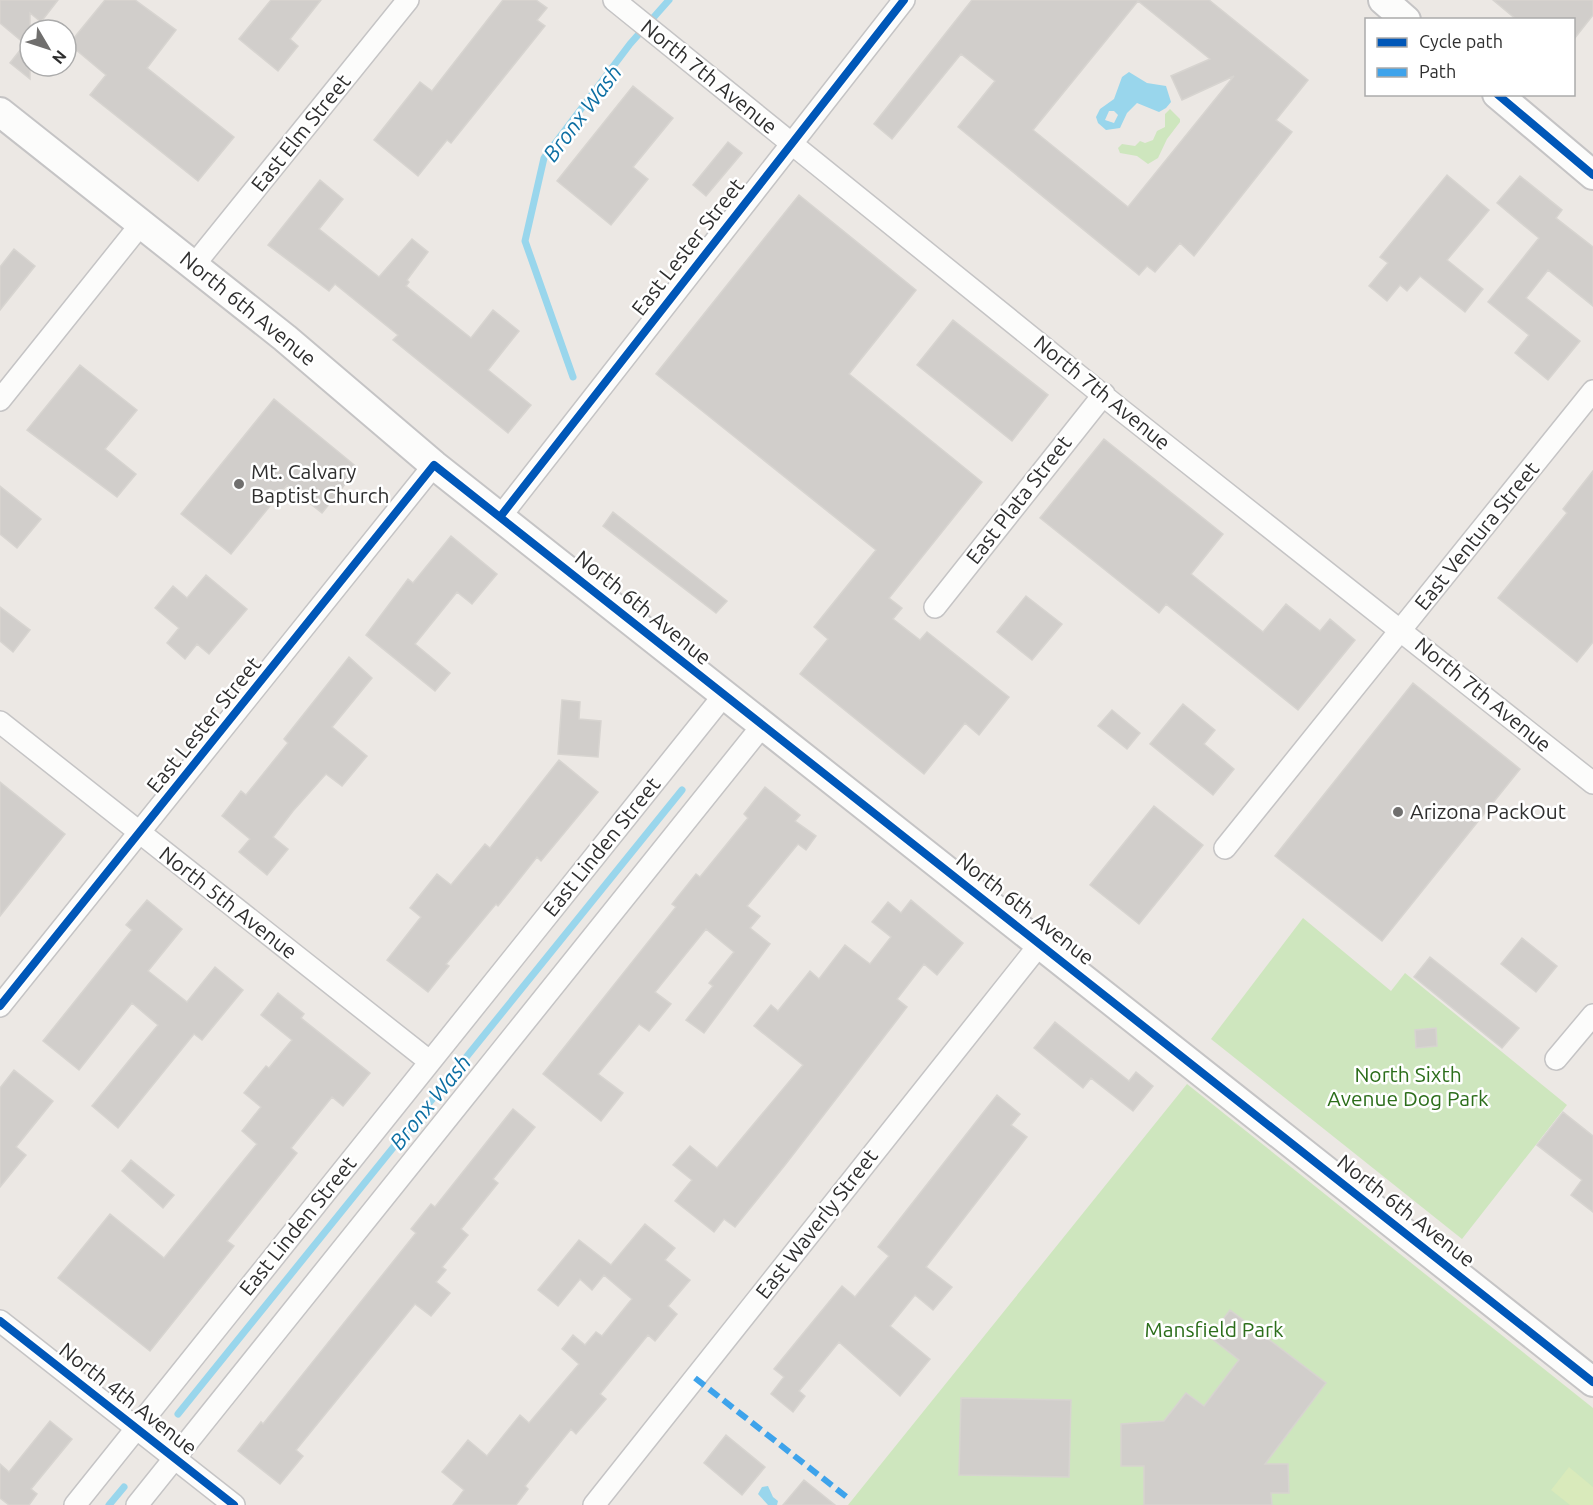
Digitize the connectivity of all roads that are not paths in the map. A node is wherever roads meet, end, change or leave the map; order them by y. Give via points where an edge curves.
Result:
1 (408, 0) edge
2 (614, 0) edge
3 (904, 0) edge
4 (1499, 96) edge
5 (0, 112) edge
6 (791, 144) junction
7 (1593, 175) edge
8 (141, 224) junction
9 (194, 265) junction
10 (1593, 391) edge
11 (1104, 394) junction
12 (0, 400) edge
13 (434, 465) junction
14 (500, 517) junction
15 (935, 607) dead end
16 (1401, 630) junction
17 (724, 695) junction
18 (0, 722) edge
19 (762, 726) junction
20 (1593, 783) edge
21 (140, 834) junction
22 (1225, 848) dead end
23 (1040, 944) junction
24 (0, 1006) edge
25 (1593, 1015) edge
26 (1556, 1059) dead end
27 (429, 1061) junction
28 (0, 1321) edge
29 (1593, 1382) edge
30 (135, 1430) junction
31 (173, 1459) junction
32 (75, 1505) edge
33 (136, 1505) edge
34 (234, 1505) edge
35 (594, 1505) edge

1 - 9 street, East Elm Street
2 - 6 street, North 7th Avenue
3 - 6 street, East Lester Street
4 - 7 street
5 - 8 street, North 6th Avenue
6 - 11 street, North 7th Avenue
6 - 14 street, East Lester Street
8 - 9 street, North 6th Avenue
8 - 12 street
9 - 13 street, North 6th Avenue
10 - 16 street, East Ventura Street
11 - 15 street, East Plata Street
11 - 16 street, North 7th Avenue
13 - 14 street, North 6th Avenue
13 - 21 street, East Lester Street
14 - 17 street, North 6th Avenue
16 - 20 street, North 7th Avenue
16 - 22 street, East Ventura Street
17 - 19 street, North 6th Avenue
17 - 27 street, East Linden Street
18 - 21 street, North 5th Avenue
19 - 23 street, North 6th Avenue
19 - 31 street
21 - 24 street, East Lester Street
21 - 27 street, North 5th Avenue
23 - 29 street, North 6th Avenue
23 - 35 street, East Waverly Street
25 - 26 street
27 - 30 street, East Linden Street
28 - 30 street, North 4th Avenue
30 - 31 street, North 4th Avenue
30 - 32 street, East Linden Street
31 - 33 street
31 - 34 street, North 4th Avenue

